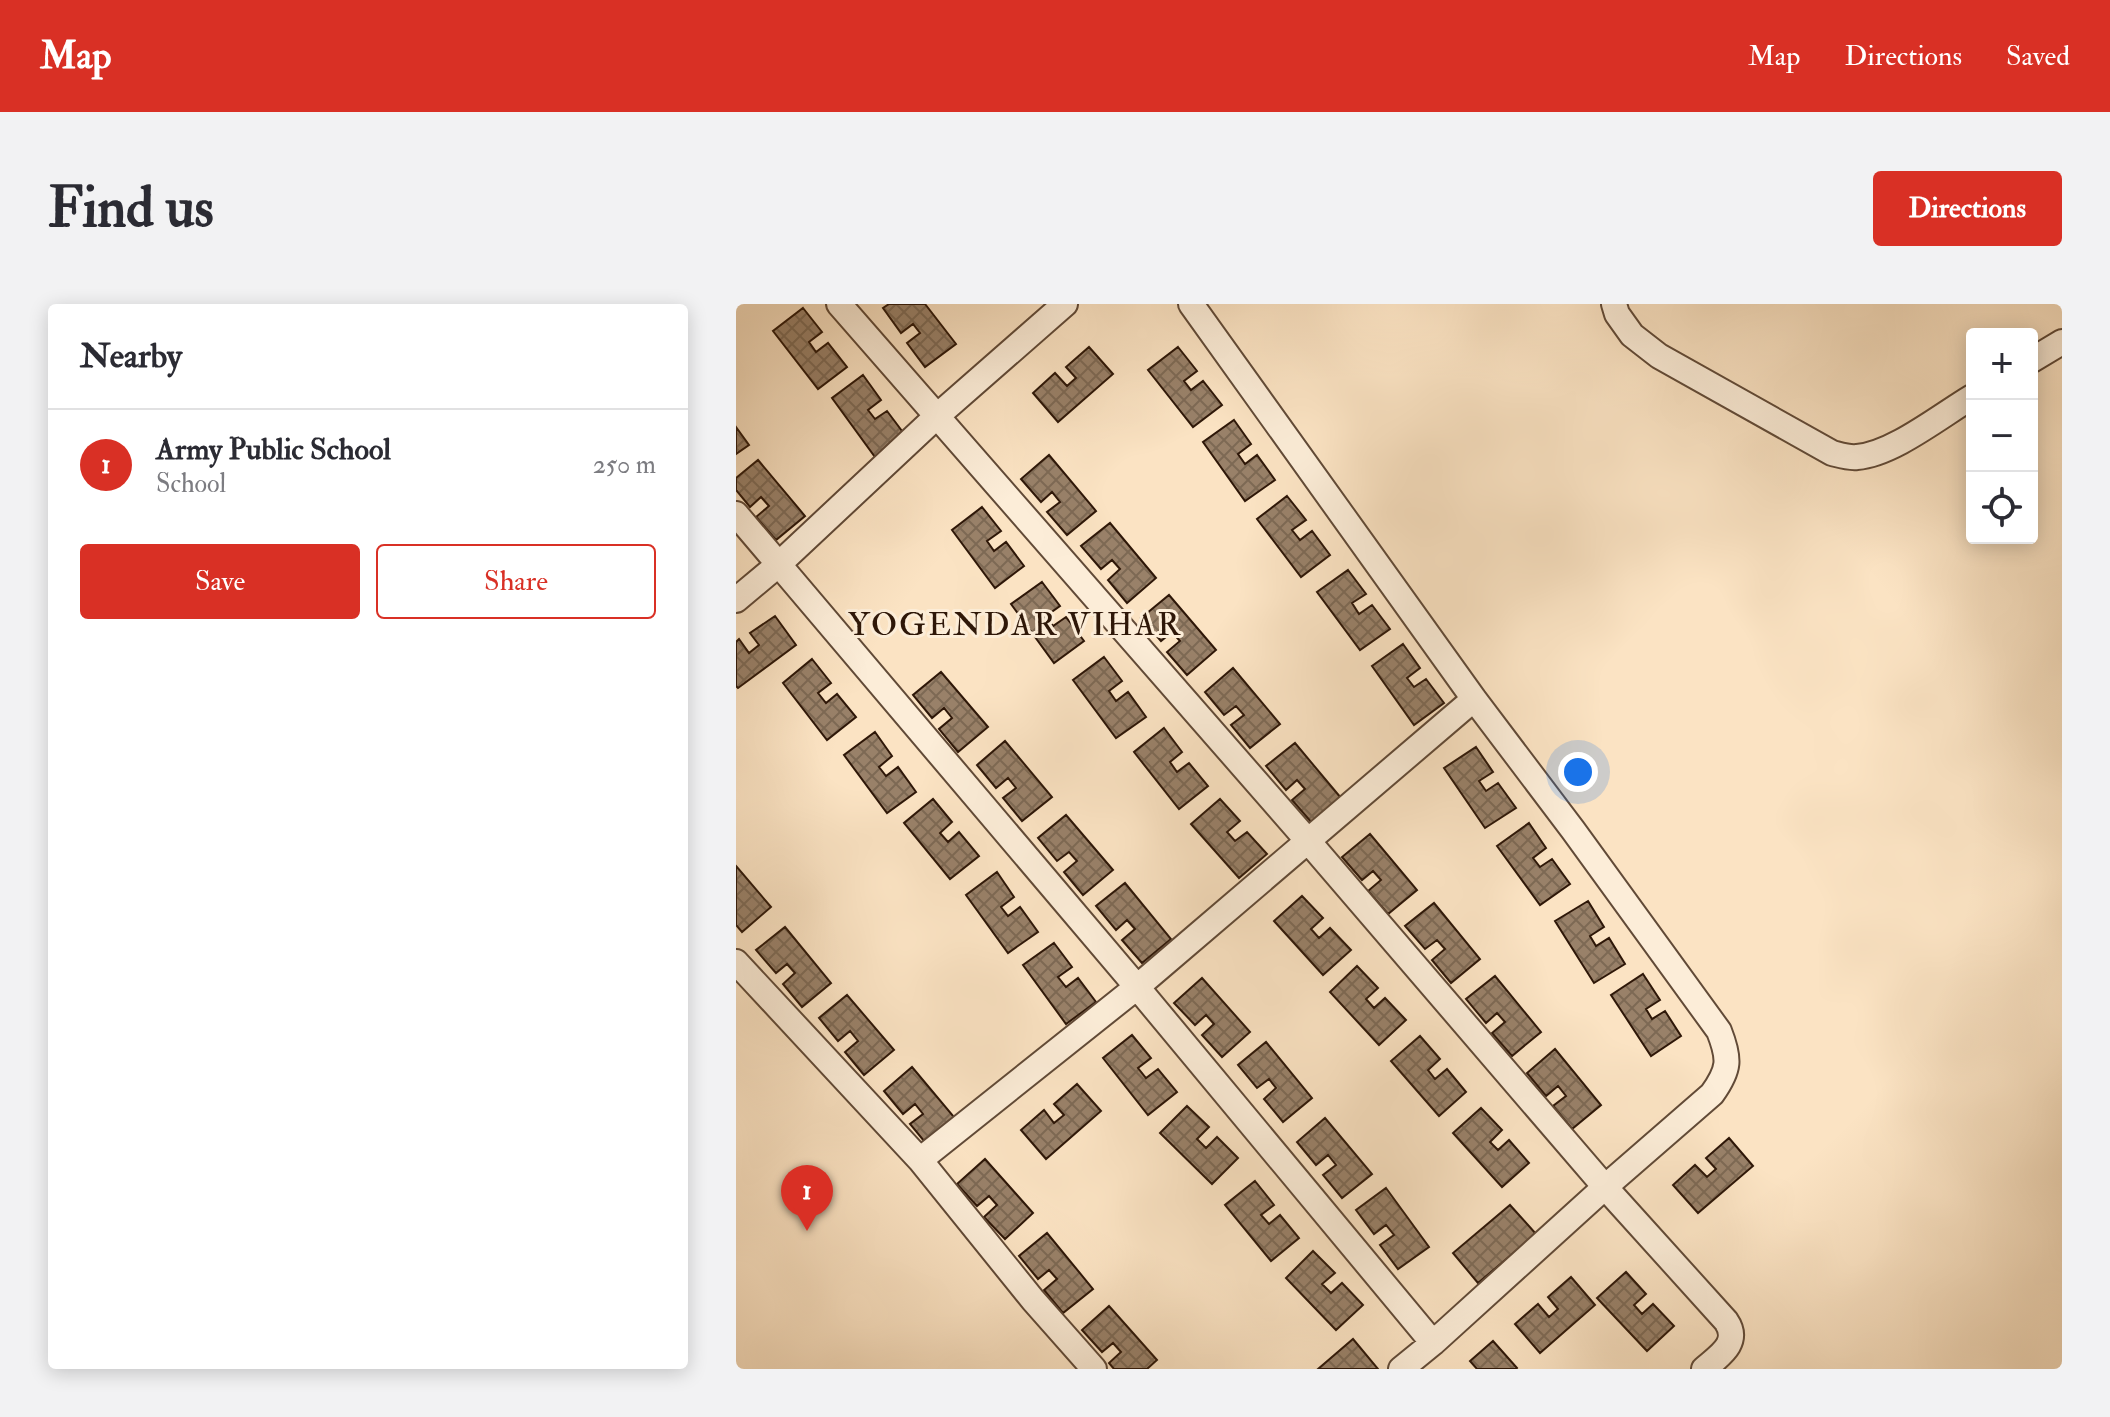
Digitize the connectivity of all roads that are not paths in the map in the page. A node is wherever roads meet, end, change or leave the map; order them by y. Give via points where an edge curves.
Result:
1 (839, 304) edge
2 (1065, 304) edge
3 (1191, 304) edge
4 (1614, 304) edge
5 (2062, 342) edge
6 (2038, 356) edge
7 (1967, 400) edge
8 (936, 417) junction
9 (736, 514) edge
10 (779, 564) junction
11 (736, 600) edge
12 (1474, 699) junction
13 (1308, 841) junction
14 (736, 962) edge
15 (1137, 987) junction
16 (920, 1160) junction
17 (1605, 1187) junction
18 (1433, 1343) junction
19 (1094, 1369) edge
20 (1401, 1369) edge
21 (1704, 1369) edge

1 - 8 lane
2 - 8 lane
3 - 12 lane
4 - 7 lane via 1632,335 1659,356 1832,453 1873,455
5 - 6 lane
8 - 10 lane
8 - 13 lane
9 - 10 lane
10 - 11 lane
10 - 15 lane
12 - 13 lane
12 - 17 lane via 1719,1031 1726,1048 1728,1065 1712,1094
13 - 15 lane
13 - 17 lane
14 - 16 lane
15 - 16 lane
15 - 18 lane
16 - 19 lane
17 - 18 lane
17 - 21 lane via 1731,1328 1731,1343
18 - 20 lane

